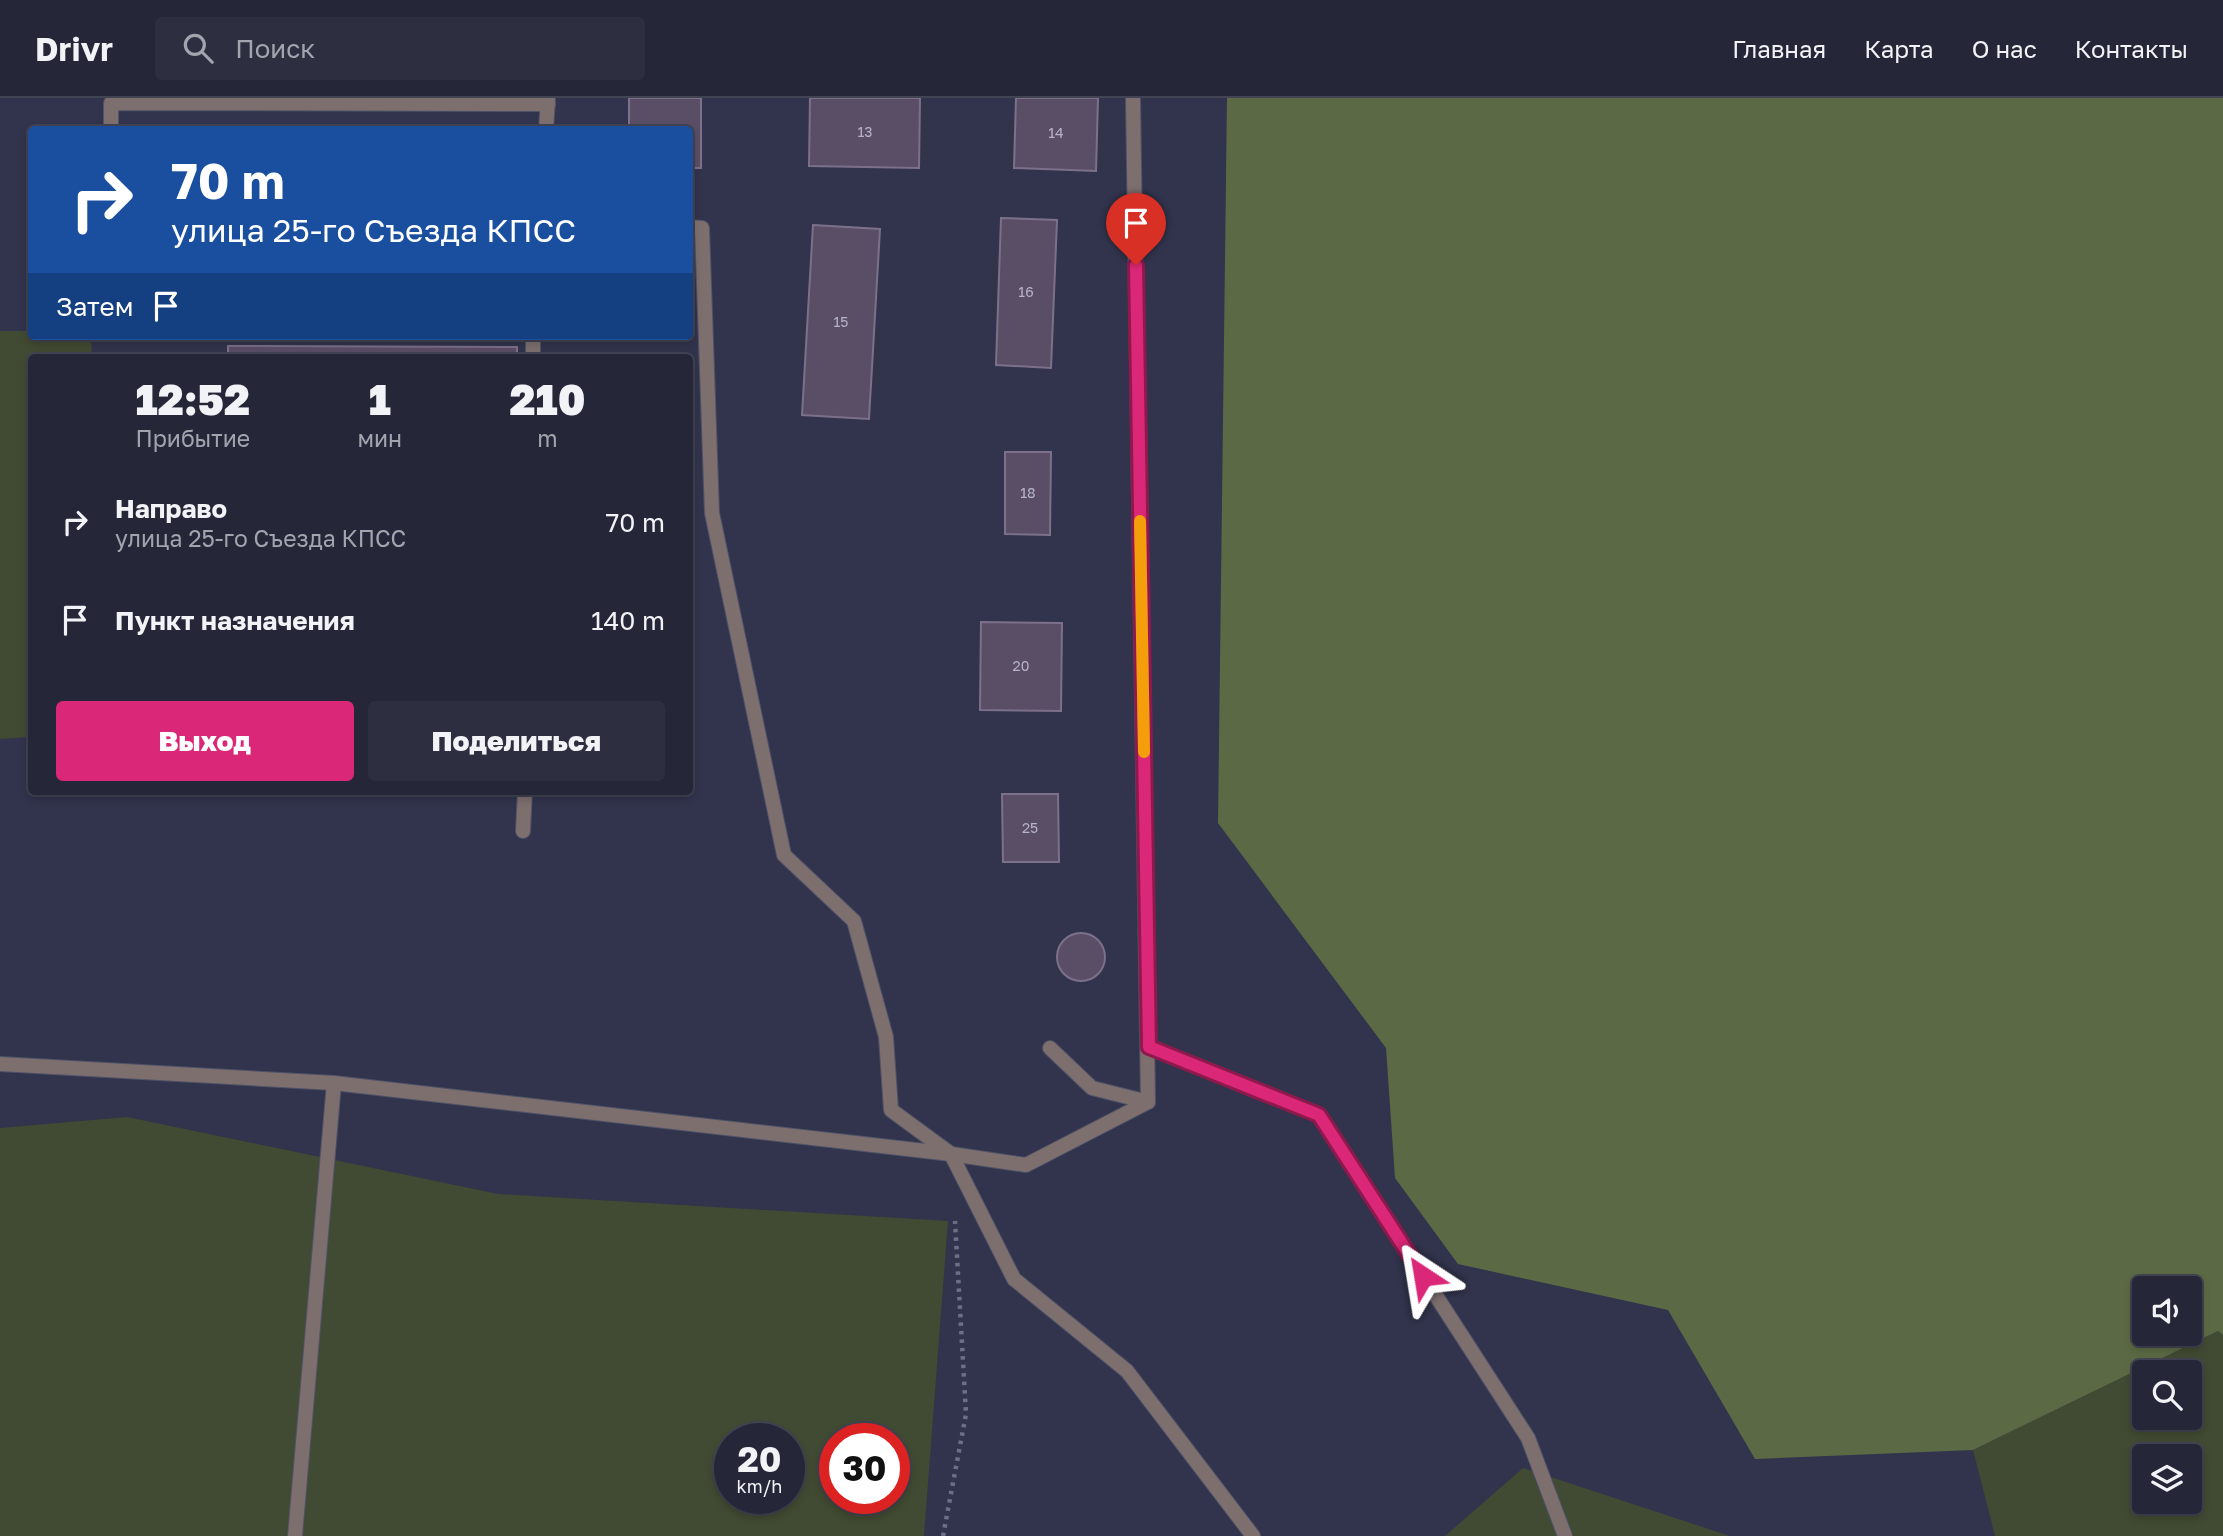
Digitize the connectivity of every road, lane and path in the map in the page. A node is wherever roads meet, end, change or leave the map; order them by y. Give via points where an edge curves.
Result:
1 (1133, 98) edge
2 (548, 101) edge
3 (111, 126) edge
4 (546, 126) edge
5 (693, 227) edge
6 (525, 795) edge
7 (523, 831) dead end
8 (1149, 1047) junction
9 (1050, 1048) dead end
10 (0, 1064) edge
11 (334, 1083) junction
12 (1148, 1102) junction
13 (951, 1154) junction
14 (954, 1209) dead end
15 (295, 1536) edge
16 (943, 1536) edge
17 (1253, 1536) edge
18 (1565, 1536) edge

1 - 8 street
2 - 3 street via 111,103
2 - 4 street
5 - 13 street via 702,228 712,513 784,855 854,921 886,1037 891,1110
6 - 7 street
8 - 12 street
8 - 18 street via 1319,1115 1528,1438
9 - 12 street via 1092,1088
10 - 11 street
11 - 13 street
11 - 15 street
12 - 13 street via 1026,1165
13 - 17 street via 1014,1279 1127,1371
14 - 16 path via 966,1414

